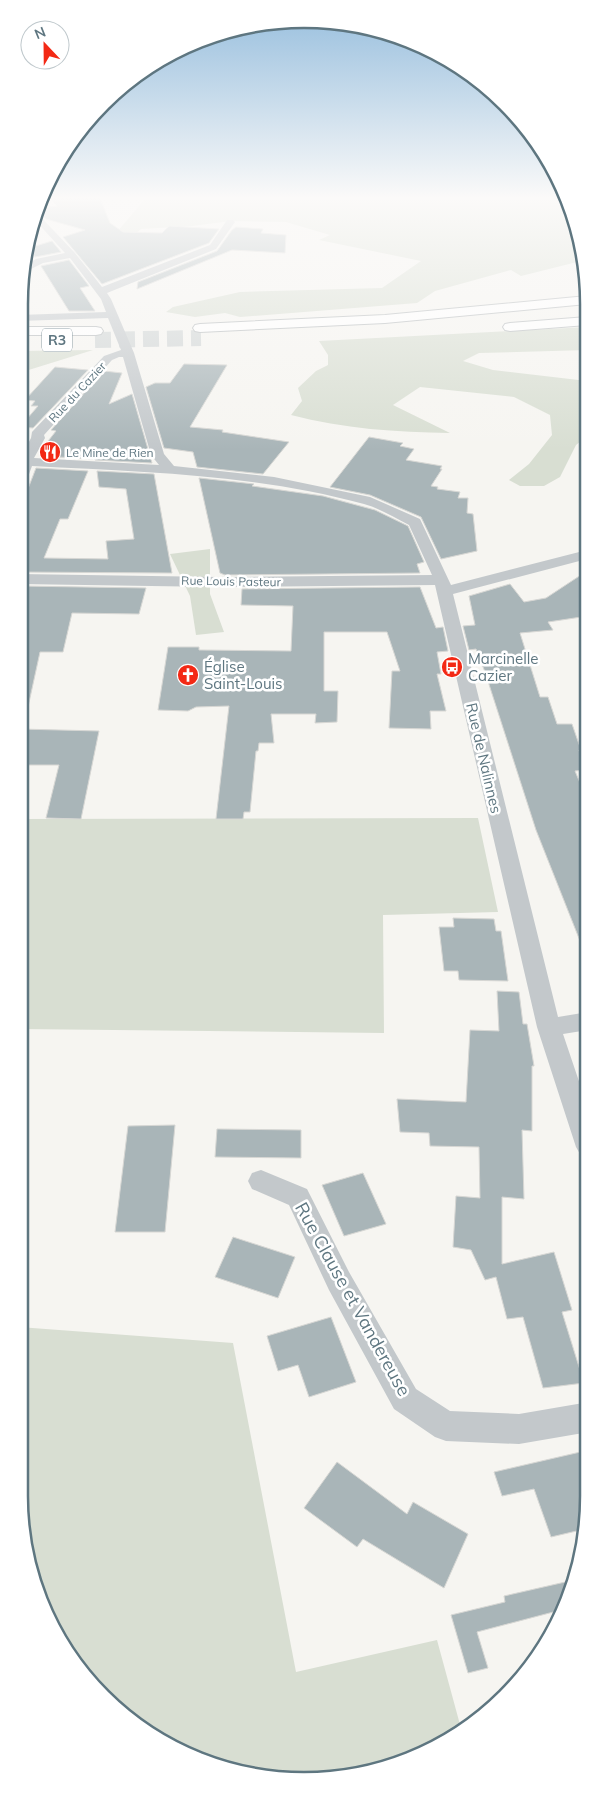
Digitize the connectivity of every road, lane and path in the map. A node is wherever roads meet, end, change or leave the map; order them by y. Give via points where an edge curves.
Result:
1 (92, 282) edge
2 (125, 282) edge
3 (577, 287) dead end
4 (100, 292) junction
5 (580, 301) edge
6 (580, 311) edge
7 (112, 315) junction
8 (28, 318) edge
9 (580, 321) edge
10 (268, 325) junction
11 (500, 327) dead end
12 (28, 332) edge
13 (28, 340) edge
14 (128, 353) junction
15 (28, 451) edge
16 (28, 462) edge
17 (170, 471) junction
18 (580, 556) edge
19 (28, 579) edge
20 (443, 586) junction
21 (580, 1022) edge
22 (549, 1027) junction
23 (580, 1120) edge
24 (261, 1181) dead end
25 (580, 1419) edge

1 - 4 street
2 - 4 street
3 - 10 highway via 448,307 291,320
4 - 7 street
5 - 10 highway via 385,320
6 - 10 highway via 312,334 200,333
7 - 8 street
7 - 14 street
9 - 11 highway
12 - 13 highway, R3 via 96,336
14 - 15 street, Rue du Cazier via 109,358 37,435
14 - 17 street via 158,455
16 - 17 street, Rue de Nalinnes
17 - 20 street, Rue de Nalinnes via 274,481 370,501 416,522
18 - 20 street, Rue Louis Pasteur
19 - 20 street, Rue Louis Pasteur
20 - 22 street, Rue de Nalinnes
21 - 22 street
22 - 23 street, Rue de Nalinnes
24 - 25 street, Rue Clause et Vandereuse via 298,1197 339,1281 405,1399 446,1426 519,1429

